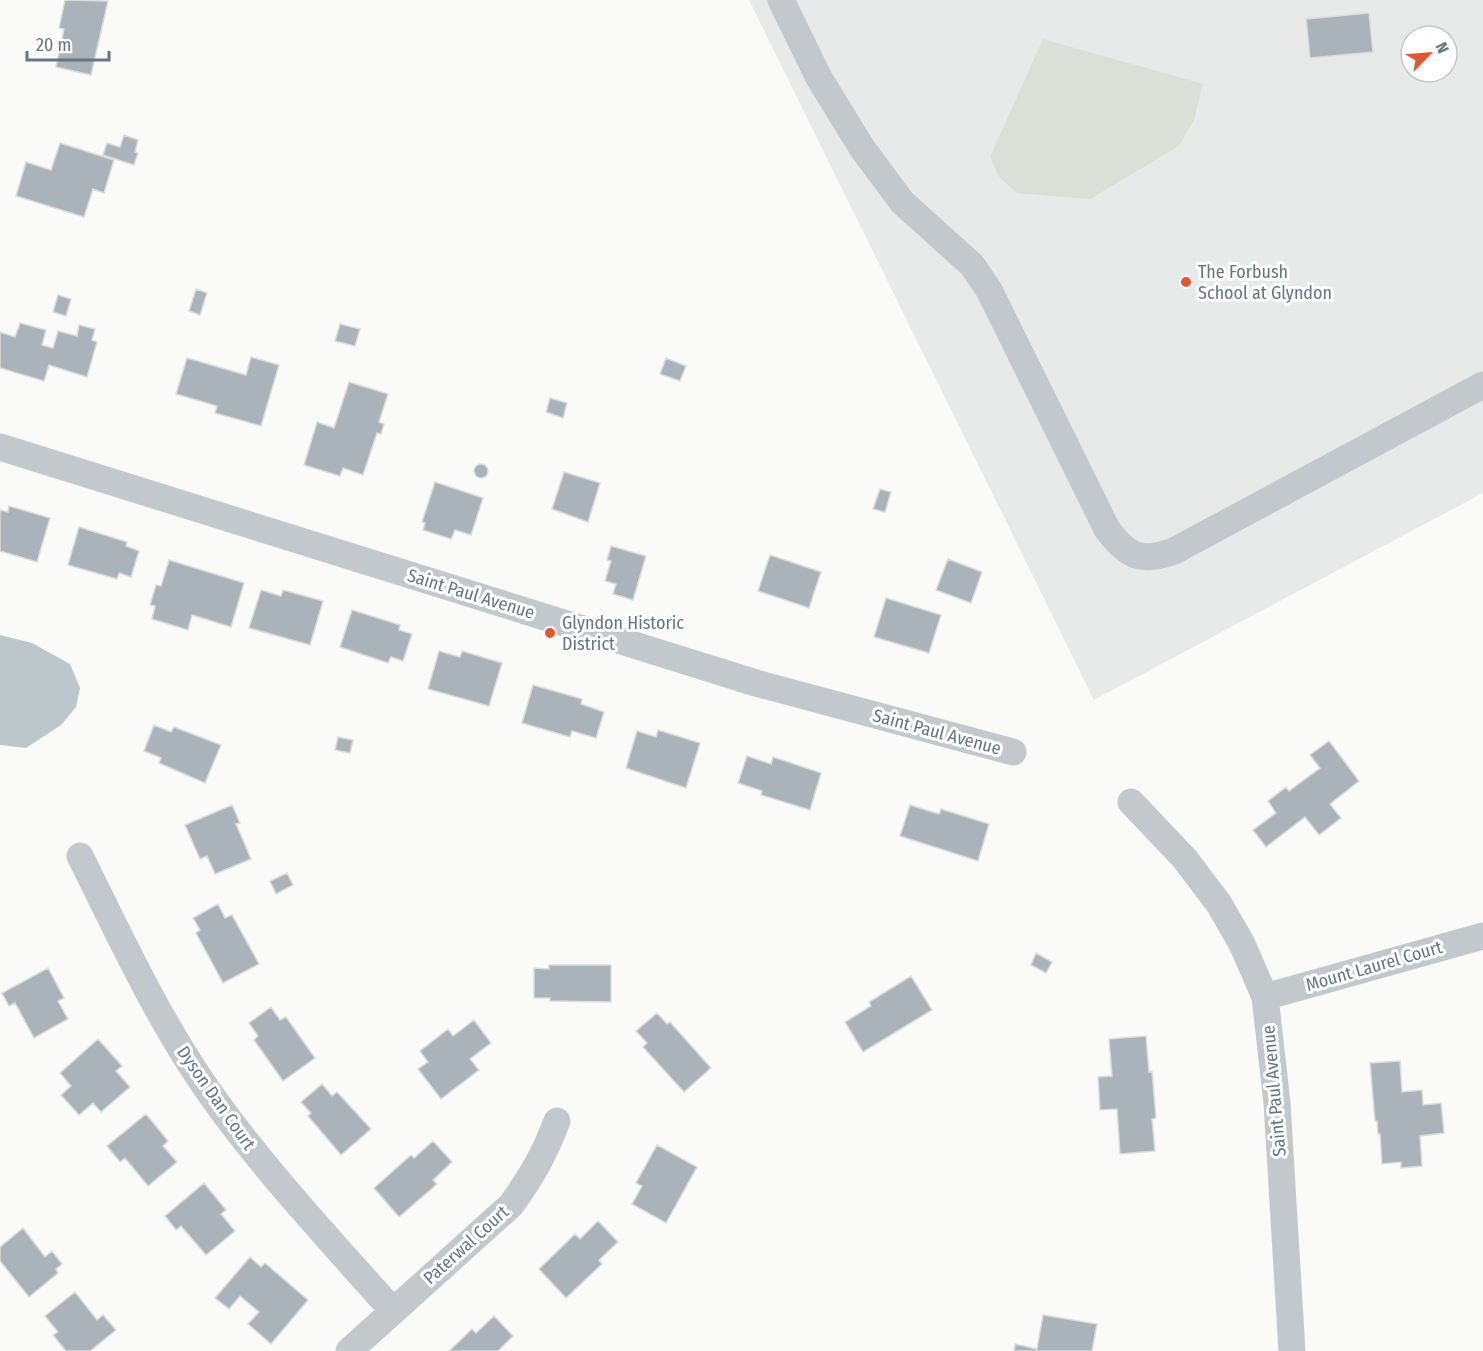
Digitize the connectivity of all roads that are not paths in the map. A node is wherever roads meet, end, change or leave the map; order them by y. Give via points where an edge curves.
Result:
1 (781, 0) edge
2 (1483, 386) edge
3 (0, 447) edge
4 (1013, 752) dead end
5 (1131, 802) dead end
6 (80, 856) dead end
7 (1483, 936) edge
8 (1264, 997) junction
9 (557, 1121) dead end
10 (393, 1311) junction
11 (349, 1351) edge
12 (1292, 1351) edge

1 - 2 street via 819,78 862,148 902,202 972,265 988,290 1107,529 1121,548 1138,556 1157,557 1174,551
3 - 4 street, Saint Paul Avenue via 756,683
5 - 8 street, Saint Paul Avenue via 1185,859 1219,904 1242,944
6 - 10 street, Dyson Dan Court via 158,1010 209,1092 254,1153
7 - 8 street, Mount Laurel Court
8 - 12 street, Saint Paul Avenue via 1277,1103
9 - 10 street, Paterwal Court via 546,1151 511,1205
10 - 11 street, Paterwal Court

